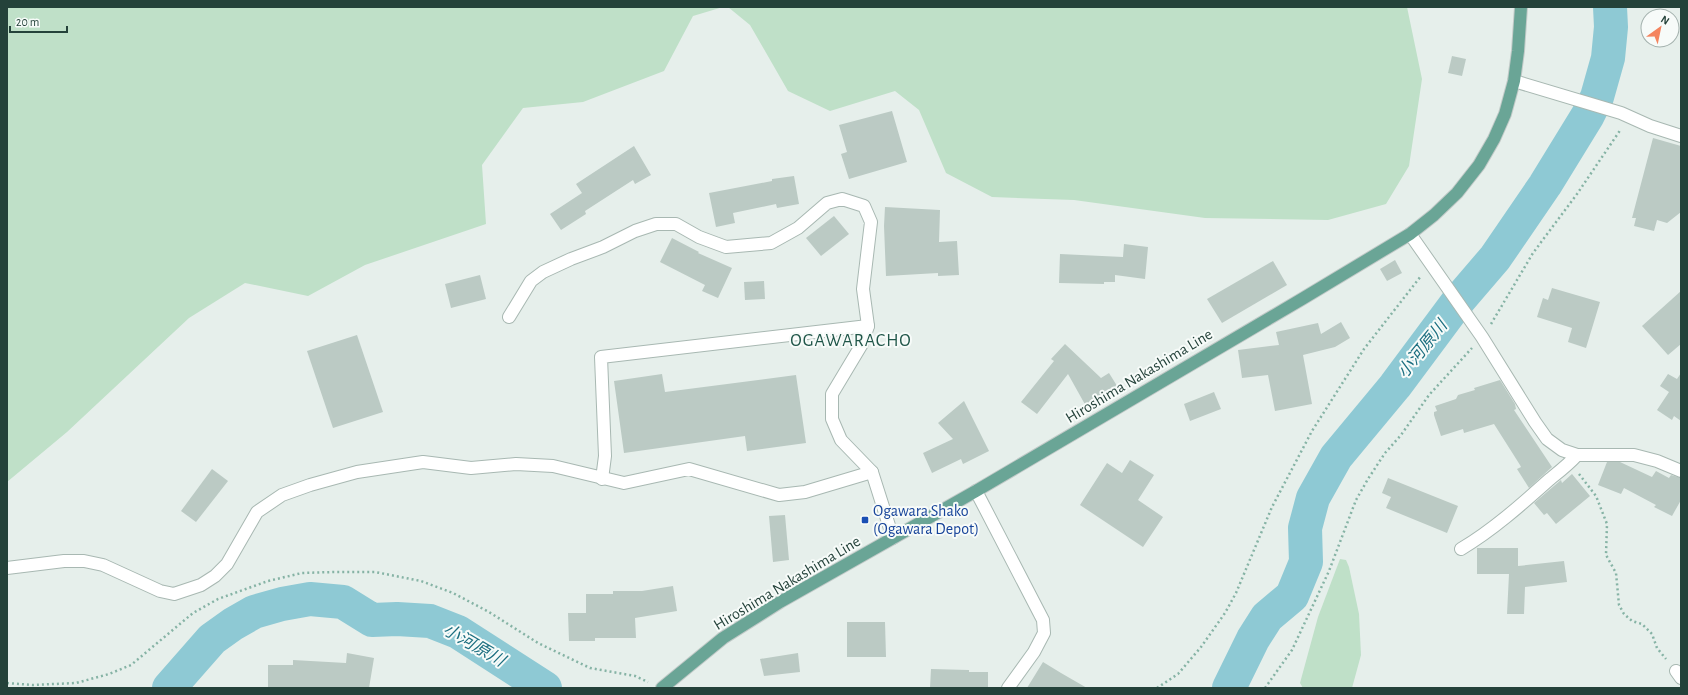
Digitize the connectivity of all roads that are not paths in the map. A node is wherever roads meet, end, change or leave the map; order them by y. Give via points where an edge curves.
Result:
1 (1521, 7) edge
2 (1514, 81) junction
3 (1681, 136) edge
4 (1410, 234) junction
5 (509, 317) dead end
6 (868, 326) junction
7 (1574, 459) junction
8 (1681, 471) edge
9 (872, 472) junction
10 (602, 479) junction
11 (976, 491) junction
12 (893, 538) junction
13 (1461, 549) dead end
14 (7, 568) edge
15 (664, 687) edge
16 (1008, 688) edge

1 - 2 main road, Hiroshima Nakashima Line
2 - 3 street via 1625,115
2 - 4 main road, Hiroshima Nakashima Line via 1502,120 1479,165 1457,194
4 - 7 street via 1482,337 1547,439
4 - 11 main road, Hiroshima Nakashima Line
5 - 6 street via 531,281 543,272 635,231 656,224 676,224 699,237 726,247 771,243 798,228 827,203 842,199 864,206 871,222 863,289
6 - 9 street via 862,344 832,394 832,419 841,440
6 - 10 street via 601,356 604,456
7 - 8 street via 1634,455
7 - 13 street via 1486,534
9 - 10 street via 805,492 779,495 689,469 624,483
9 - 12 street
10 - 14 street via 553,466 516,464 471,468 423,462 357,472 310,484 282,495 257,512 227,564 215,576 201,585 174,594 160,591 103,565 84,561
11 - 12 main road, Hiroshima Nakashima Line
11 - 16 street via 1043,620 1044,633 1034,652
12 - 15 main road, Hiroshima Nakashima Line via 780,602 723,638

